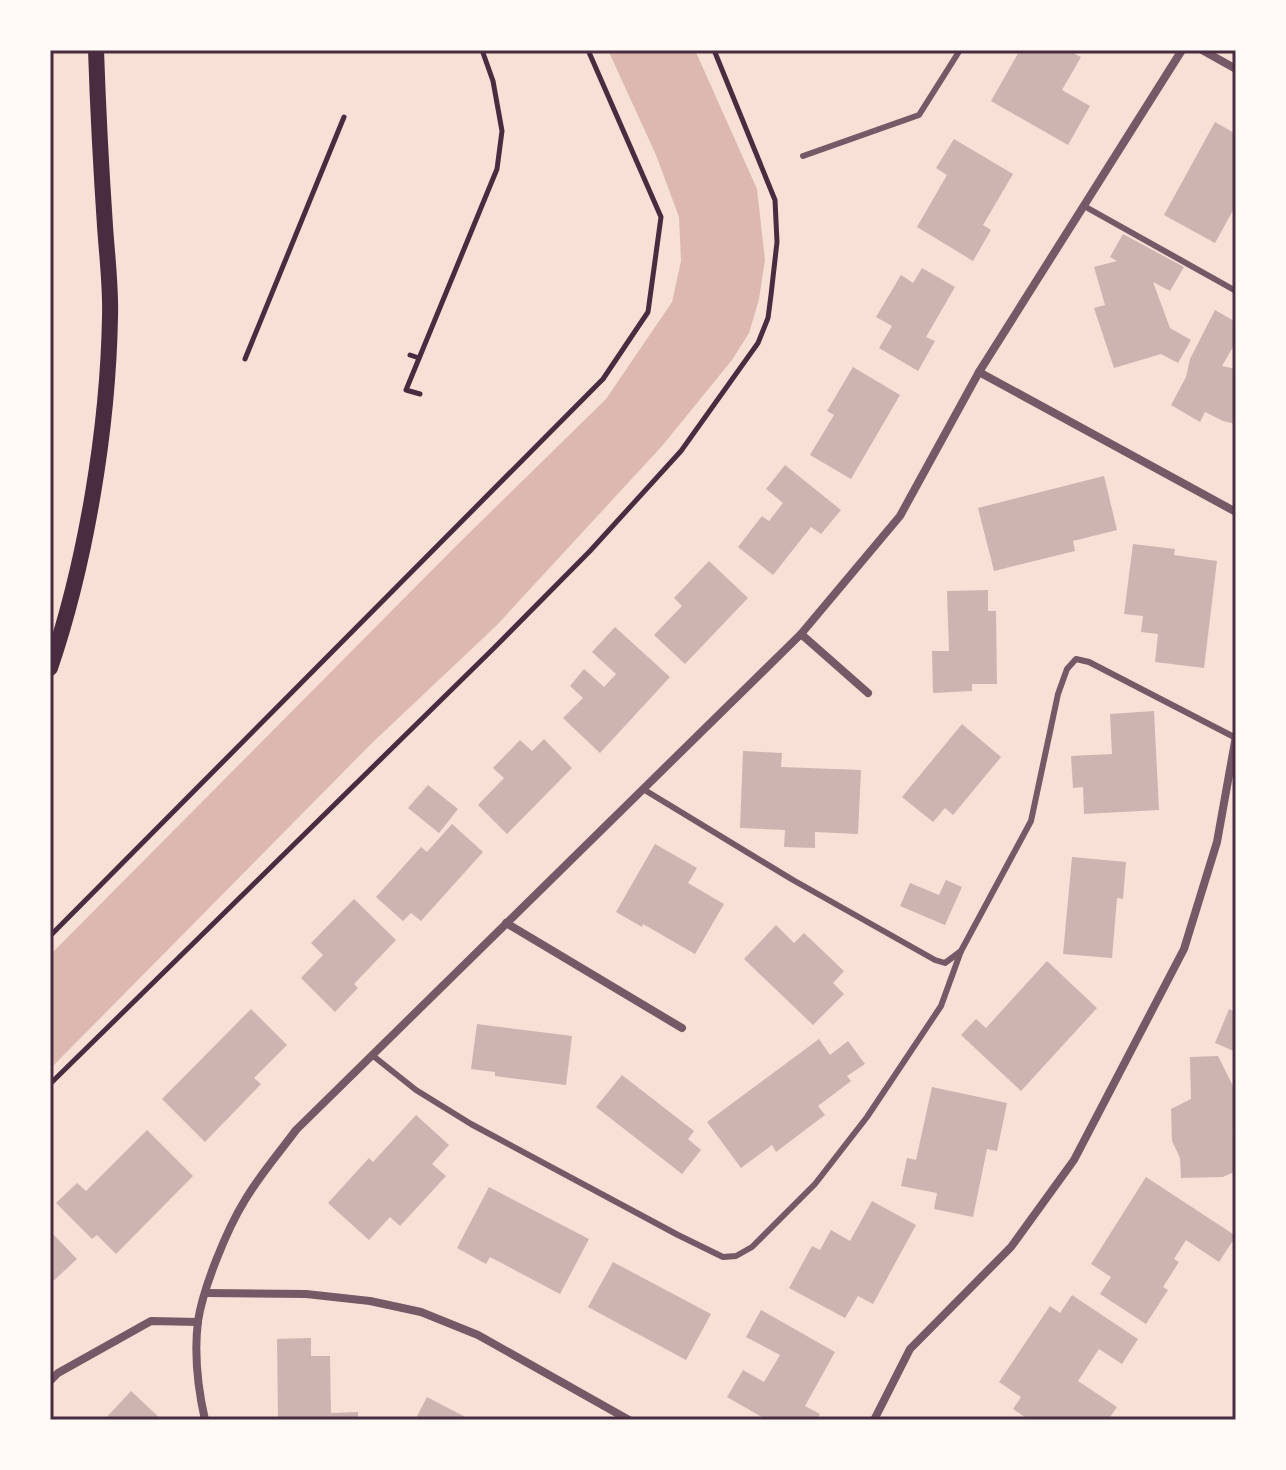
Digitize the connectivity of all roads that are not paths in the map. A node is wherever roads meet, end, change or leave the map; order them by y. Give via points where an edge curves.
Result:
1 (96, 50) edge
2 (960, 50) edge
3 (1182, 50) edge
4 (1202, 50) edge
5 (1236, 69) edge
6 (803, 156) dead end
7 (1084, 206) junction
8 (1236, 291) edge
9 (979, 372) junction
10 (1236, 512) edge
11 (801, 634) junction
12 (50, 668) edge
13 (868, 693) dead end
14 (1236, 737) edge
15 (643, 789) junction
16 (506, 923) junction
17 (961, 951) junction
18 (682, 1028) dead end
19 (372, 1055) junction
20 (206, 1293) junction
21 (198, 1322) junction
22 (50, 1381) edge
23 (205, 1420) edge
24 (629, 1420) edge
25 (874, 1420) edge

1 - 12 main road via 110,315 104,408 83,542
2 - 6 lane via 919,115
3 - 7 street
4 - 5 street
7 - 8 lane
7 - 9 street
9 - 10 street
9 - 11 street via 900,516
11 - 13 street
11 - 15 street
14 - 17 lane via 1076,659 1058,694 1031,821
14 - 25 street via 1217,842 1184,949 1074,1160 1011,1247 910,1349
15 - 16 street
15 - 17 lane via 935,960 945,963
16 - 18 street
16 - 19 street
17 - 19 lane via 941,1006 867,1117 815,1184 752,1247 736,1256 723,1257 678,1235 471,1124
19 - 20 street via 296,1130 244,1201
20 - 21 street
20 - 24 street via 306,1294 421,1312 478,1335
21 - 22 street via 151,1321
21 - 23 street via 197,1378

